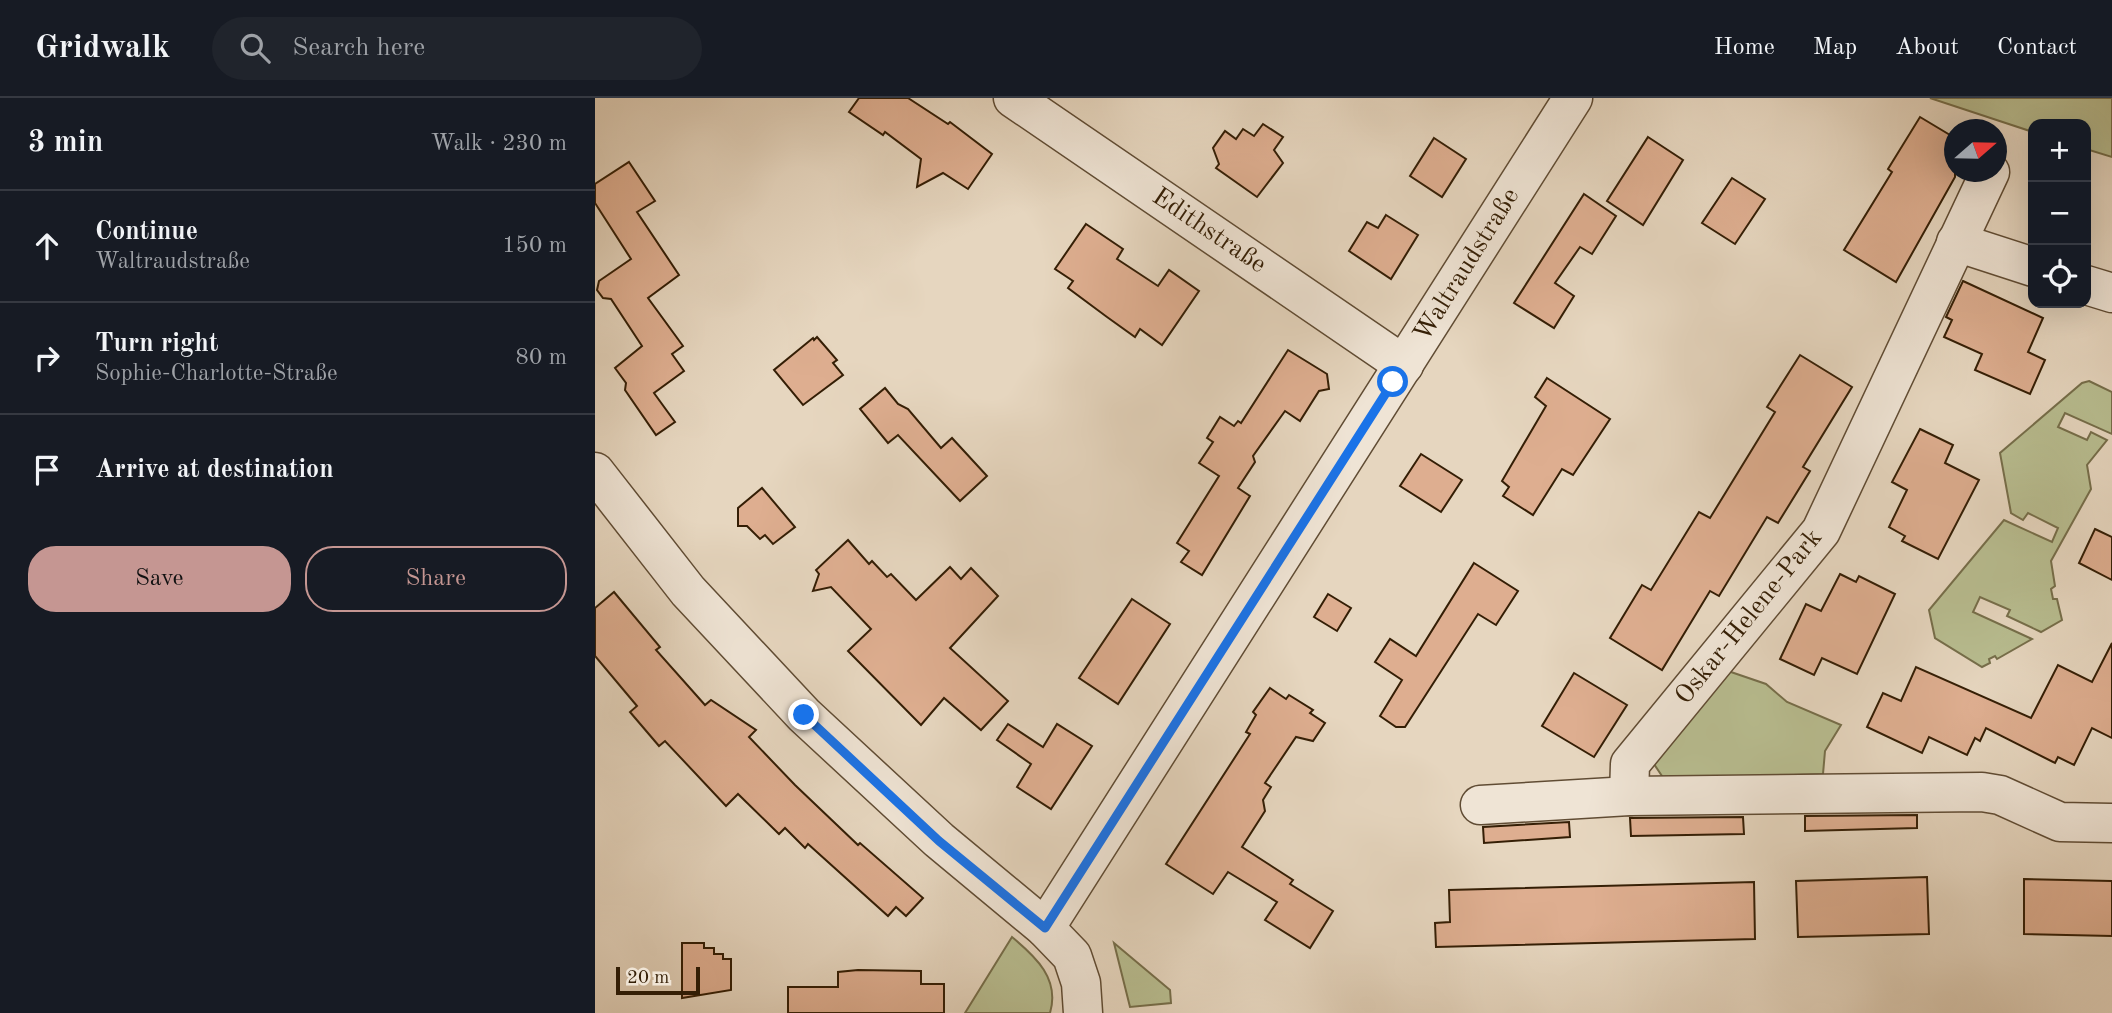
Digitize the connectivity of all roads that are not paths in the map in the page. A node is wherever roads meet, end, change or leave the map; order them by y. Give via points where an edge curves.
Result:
1 (1013, 98) edge
2 (1573, 98) edge
3 (1985, 182) edge
4 (1956, 242) junction
5 (2028, 265) edge
6 (2091, 287) edge
7 (2112, 293) edge
8 (1404, 365) junction
9 (595, 472) edge
10 (1629, 796) junction
11 (1480, 805) dead end
12 (2112, 823) edge
13 (1045, 928) junction
14 (1083, 1013) edge

1 - 8 street, Edithstraße
2 - 8 street, Waltraudstraße
3 - 4 street, Oskar-Helene-Park
4 - 5 street
4 - 10 street, Oskar-Helene-Park via 1821,531 1630,764
6 - 7 street
8 - 13 street, Waltraudstraße
9 - 13 street via 688,592 804,715 939,841
10 - 11 street
10 - 12 street via 1982,792 2000,795 2060,822
13 - 14 street via 1072,956

